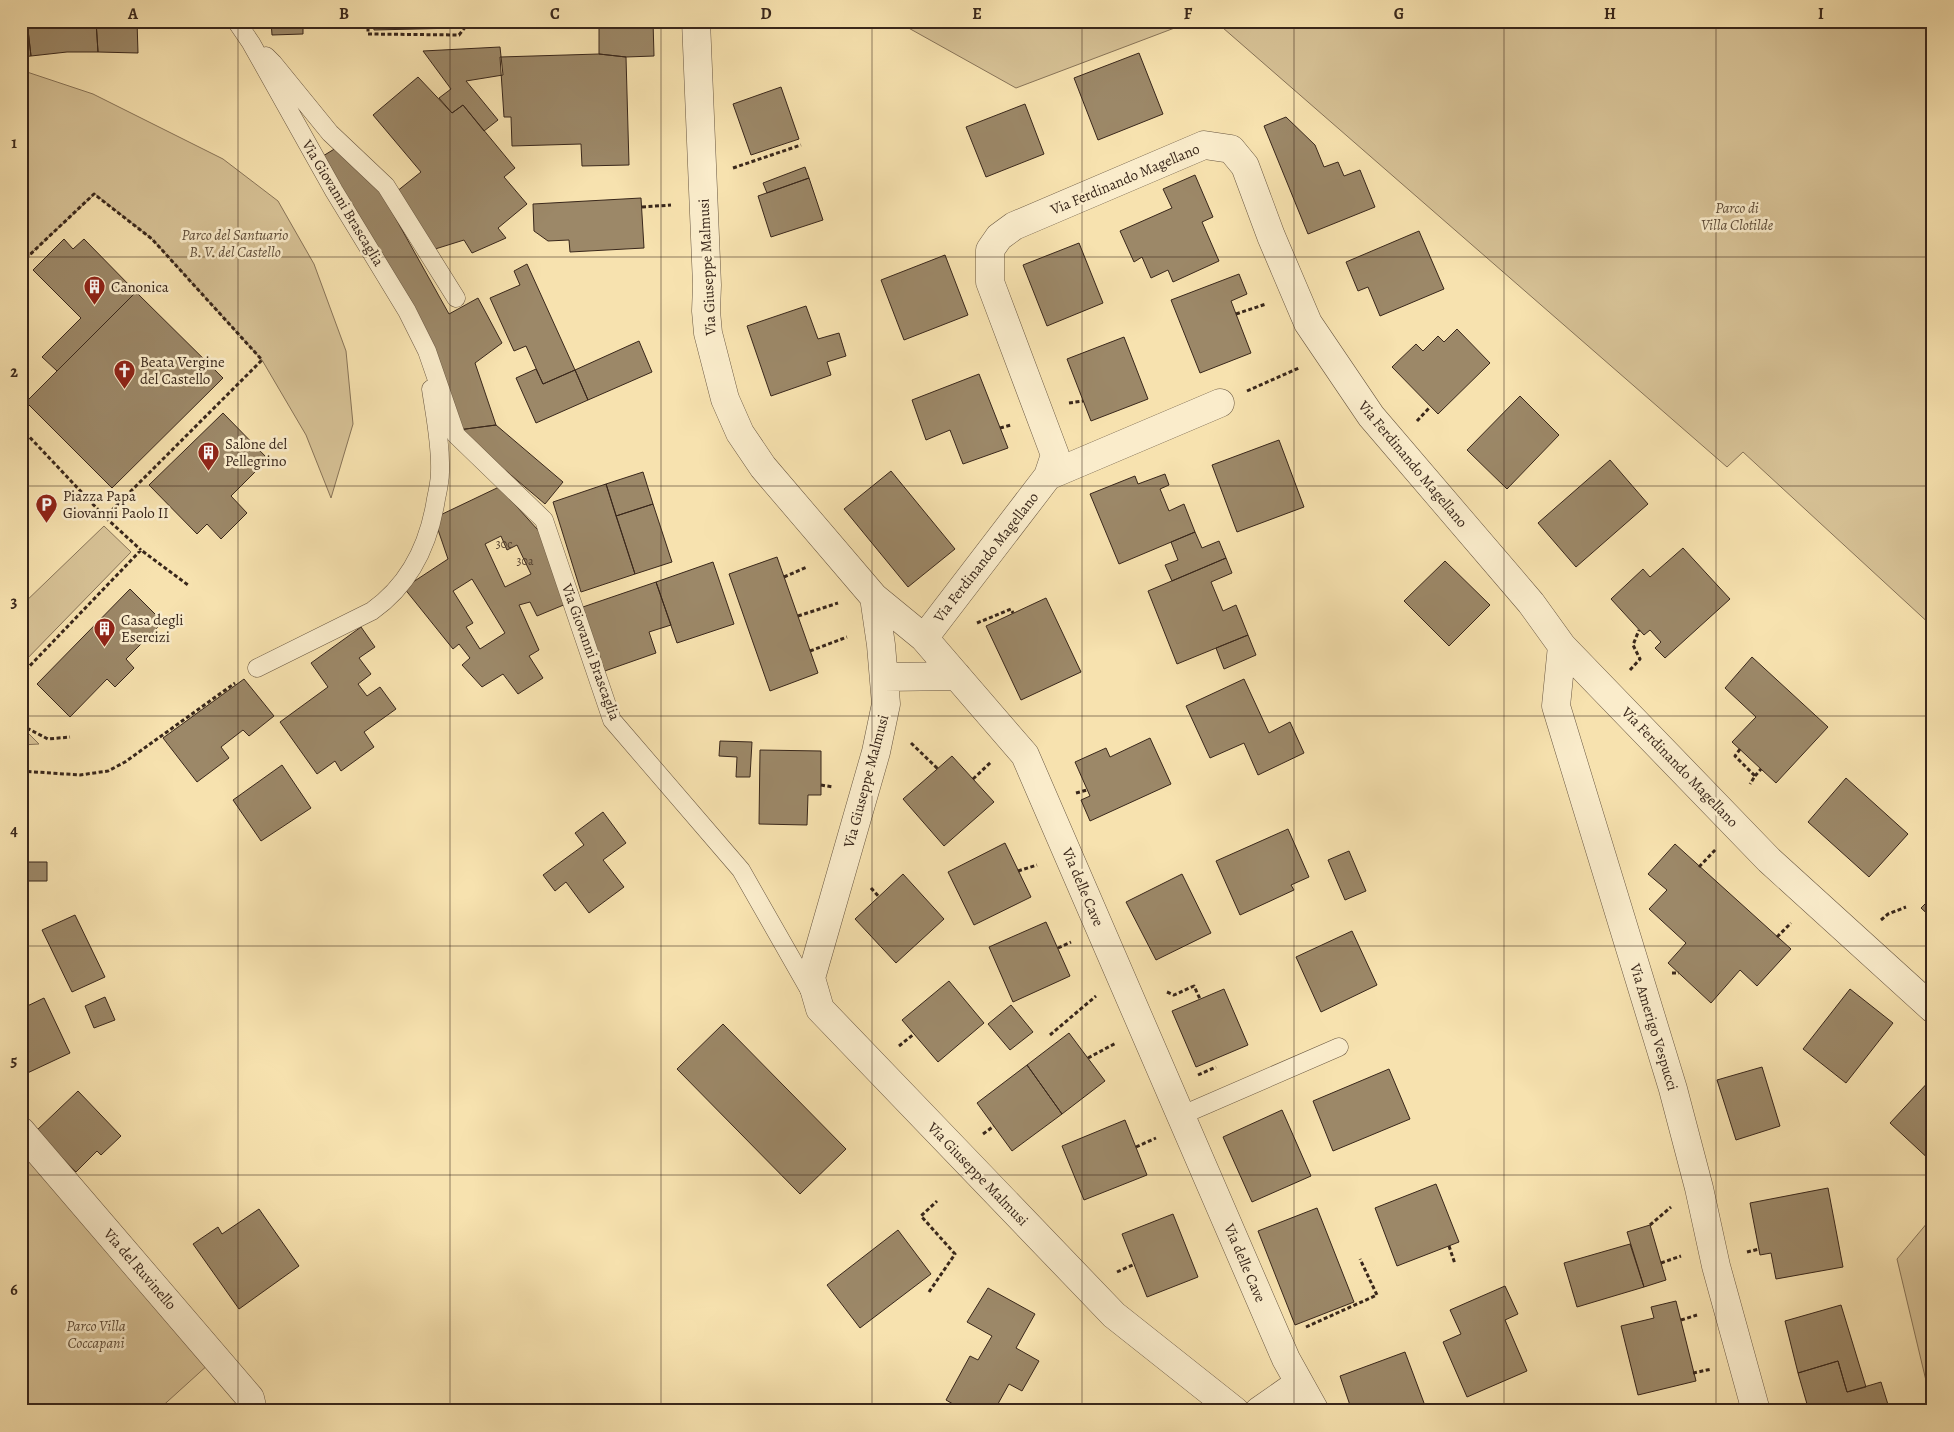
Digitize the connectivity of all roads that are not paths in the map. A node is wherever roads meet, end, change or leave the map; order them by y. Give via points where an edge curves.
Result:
1 (236, 21) edge
2 (696, 21) edge
3 (251, 44) junction
4 (456, 298) dead end
5 (431, 364) junction
6 (1220, 403) road end
7 (1048, 476) junction
8 (874, 597) junction
9 (924, 638) junction
10 (1562, 646) junction
11 (257, 668) road end
12 (958, 676) junction
13 (884, 677) junction
14 (820, 1009) junction
15 (1933, 1009) edge
16 (1339, 1047) dead end
17 (1180, 1116) junction
18 (21, 1131) edge
19 (1300, 1383) junction
20 (253, 1411) edge
21 (1235, 1411) edge
22 (1259, 1411) edge
23 (1315, 1411) edge
24 (1756, 1411) edge

1 - 3 lane, Via Giovanni Brascaglia
2 - 8 street, Via Giuseppe Malmusi via 706,311 708,333 725,399 740,433 763,467
3 - 4 lane, Via Giovanni Brascaglia via 273,63 330,133 386,186
3 - 5 lane, Via Giovanni Brascaglia via 407,311
5 - 11 lane, Via Giovanni Brascaglia via 429,375 438,433 440,474 433,516 421,552 407,578 372,611
5 - 14 lane, Via Giovanni Brascaglia via 456,435 544,520 612,720 741,870
6 - 7 street, Via Ferdinando Magellano
7 - 9 street, Via Ferdinando Magellano
7 - 10 street, Via Ferdinando Magellano via 1055,455 990,282 990,250 999,237 1014,226 1204,145 1232,150 1244,166 1308,322 1371,416 1531,603
8 - 9 street, Via delle Cave
8 - 13 street, Via Giuseppe Malmusi
9 - 12 street, Via delle Cave
10 - 15 street, Via Ferdinando Magellano via 1769,860
10 - 24 street, Via Amerigo Vespucci via 1556,706 1673,1089 1716,1266
12 - 13 street
12 - 17 street, Via delle Cave via 1025,755
13 - 14 street, Via Giuseppe Malmusi via 886,704 876,752 811,978
14 - 21 street, Via Giuseppe Malmusi via 1114,1316
16 - 17 lane
17 - 19 street, Via delle Cave
18 - 20 street, Via del Ruvinello via 250,1398
19 - 22 street
19 - 23 street

